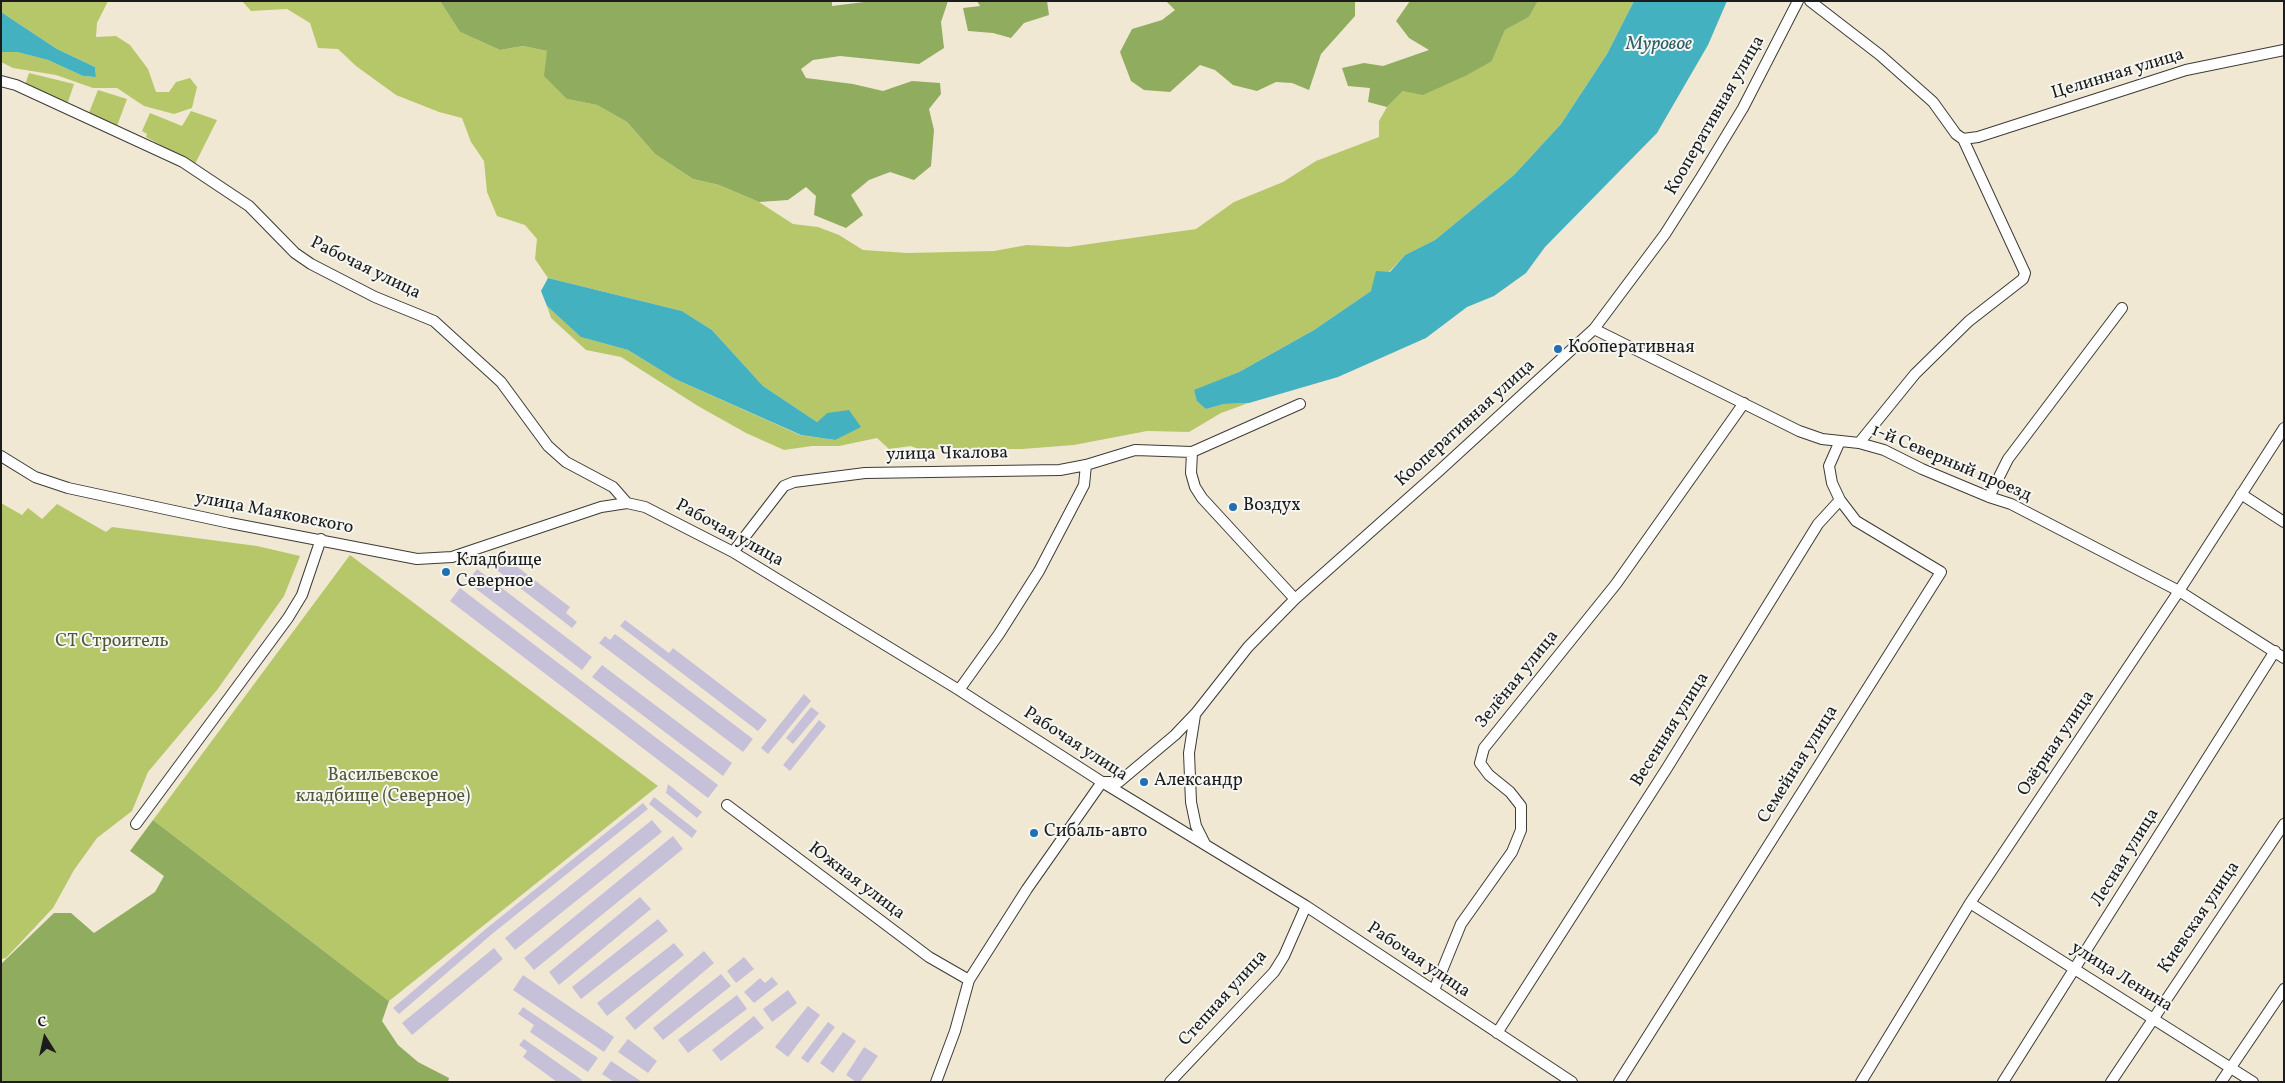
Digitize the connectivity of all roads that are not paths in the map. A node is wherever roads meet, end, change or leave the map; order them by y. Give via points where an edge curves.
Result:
1 (1798, 1) edge
2 (1810, 1) edge
3 (2284, 50) edge
4 (1, 81) edge
5 (1963, 139) junction
6 (2122, 308) dead end
7 (1594, 329) junction
8 (1744, 403) junction
9 (1300, 404) dead end
10 (2284, 428) edge
11 (1840, 441) junction
12 (1858, 443) junction
13 (1192, 452) junction
14 (1, 456) edge
15 (1086, 465) junction
16 (2241, 494) junction
17 (1989, 497) junction
18 (1840, 500) junction
19 (627, 503) junction
20 (2284, 522) edge
21 (545, 527) joint
22 (321, 539) junction
23 (733, 552) junction
24 (2179, 591) junction
25 (1295, 599) junction
26 (2274, 651) junction
27 (2284, 658) edge
28 (959, 690) junction
29 (1196, 714) junction
30 (1102, 782) junction
31 (727, 804) dead end
32 (136, 824) dead end
33 (2284, 824) edge
34 (1206, 845) junction
35 (1970, 903) junction
36 (1306, 906) junction
37 (2076, 969) junction
38 (970, 980) junction
39 (2284, 989) edge
40 (1434, 990) junction
41 (2153, 1018) junction
42 (1497, 1033) junction
43 (2231, 1067) junction
44 (936, 1082) edge
45 (1170, 1082) edge
46 (1572, 1082) edge
47 (1620, 1082) edge
48 (1861, 1082) edge
49 (2003, 1082) edge
50 (2112, 1082) edge
51 (2222, 1082) edge
52 (2253, 1082) edge

1 - 7 street, Кооперативная улица via 1743,108 1700,179 1665,234
2 - 5 street via 1880,55 1933,102
3 - 5 street, Целинная улица via 2186,70 1978,137
4 - 19 street, Рабочая улица via 183,162 249,206 295,253 312,264 375,297 434,320 501,382 548,446 566,462 613,487
5 - 12 street via 2025,273 2023,279 1970,321 1916,374
6 - 17 street via 2008,459
7 - 8 street, 1-й Северный проезд
7 - 25 street, Кооперативная улица
8 - 11 street, 1-й Северный проезд via 1800,431
8 - 40 street, Зелёная улица via 1616,584 1484,748 1480,763 1521,806 1521,830 1512,852 1461,924
9 - 13 street, улица Чкалова
10 - 16 street, Озёрная улица
11 - 12 street, 1-й Северный проезд
11 - 18 street via 1829,466
12 - 17 street, 1-й Северный проезд via 1884,450
13 - 15 street, улица Чкалова via 1135,450
13 - 25 street via 1191,473 1202,498
14 - 22 street, улица Маяковского via 35,477 68,488
15 - 23 street, улица Чкалова via 1035,471 865,473 800,480 784,486
15 - 28 street via 1084,485 1040,571
16 - 20 street
16 - 24 street, Озёрная улица
17 - 24 street, 1-й Северный проезд via 2011,504
18 - 42 street, Весенняя улица via 1818,524
18 - 47 street, Семейная улица via 1856,521 1941,572
19 - 21 street, Рабочая улица via 601,507
19 - 23 street, Рабочая улица via 645,507
21 - 22 street, улица Маяковского via 452,557 417,559
22 - 32 street via 302,596 288,618
23 - 28 street, Рабочая улица
24 - 26 street, 1-й Северный проезд
24 - 35 street, Озёрная улица
25 - 29 street, Кооперативная улица via 1248,647
26 - 27 street, 1-й Северный проезд
26 - 37 street, Лесная улица
28 - 30 street, Рабочая улица
29 - 30 street, Кооперативная улица via 1118,782
29 - 34 street via 1189,753 1191,802 1196,826
30 - 34 street, Рабочая улица
30 - 38 street
31 - 38 street, Южная улица via 929,957
33 - 41 street, Киевская улица
34 - 36 street, Рабочая улица
35 - 37 street, улица Ленина
35 - 48 street, Озёрная улица
36 - 40 street, Рабочая улица
36 - 45 street, Степная улица via 1274,972
37 - 41 street, улица Ленина
37 - 49 street, Лесная улица
38 - 44 street via 956,1031
39 - 43 street
40 - 42 street, Рабочая улица
41 - 43 street, улица Ленина
41 - 50 street, Киевская улица
42 - 46 street, Рабочая улица
43 - 51 street
43 - 52 street, улица Ленина

